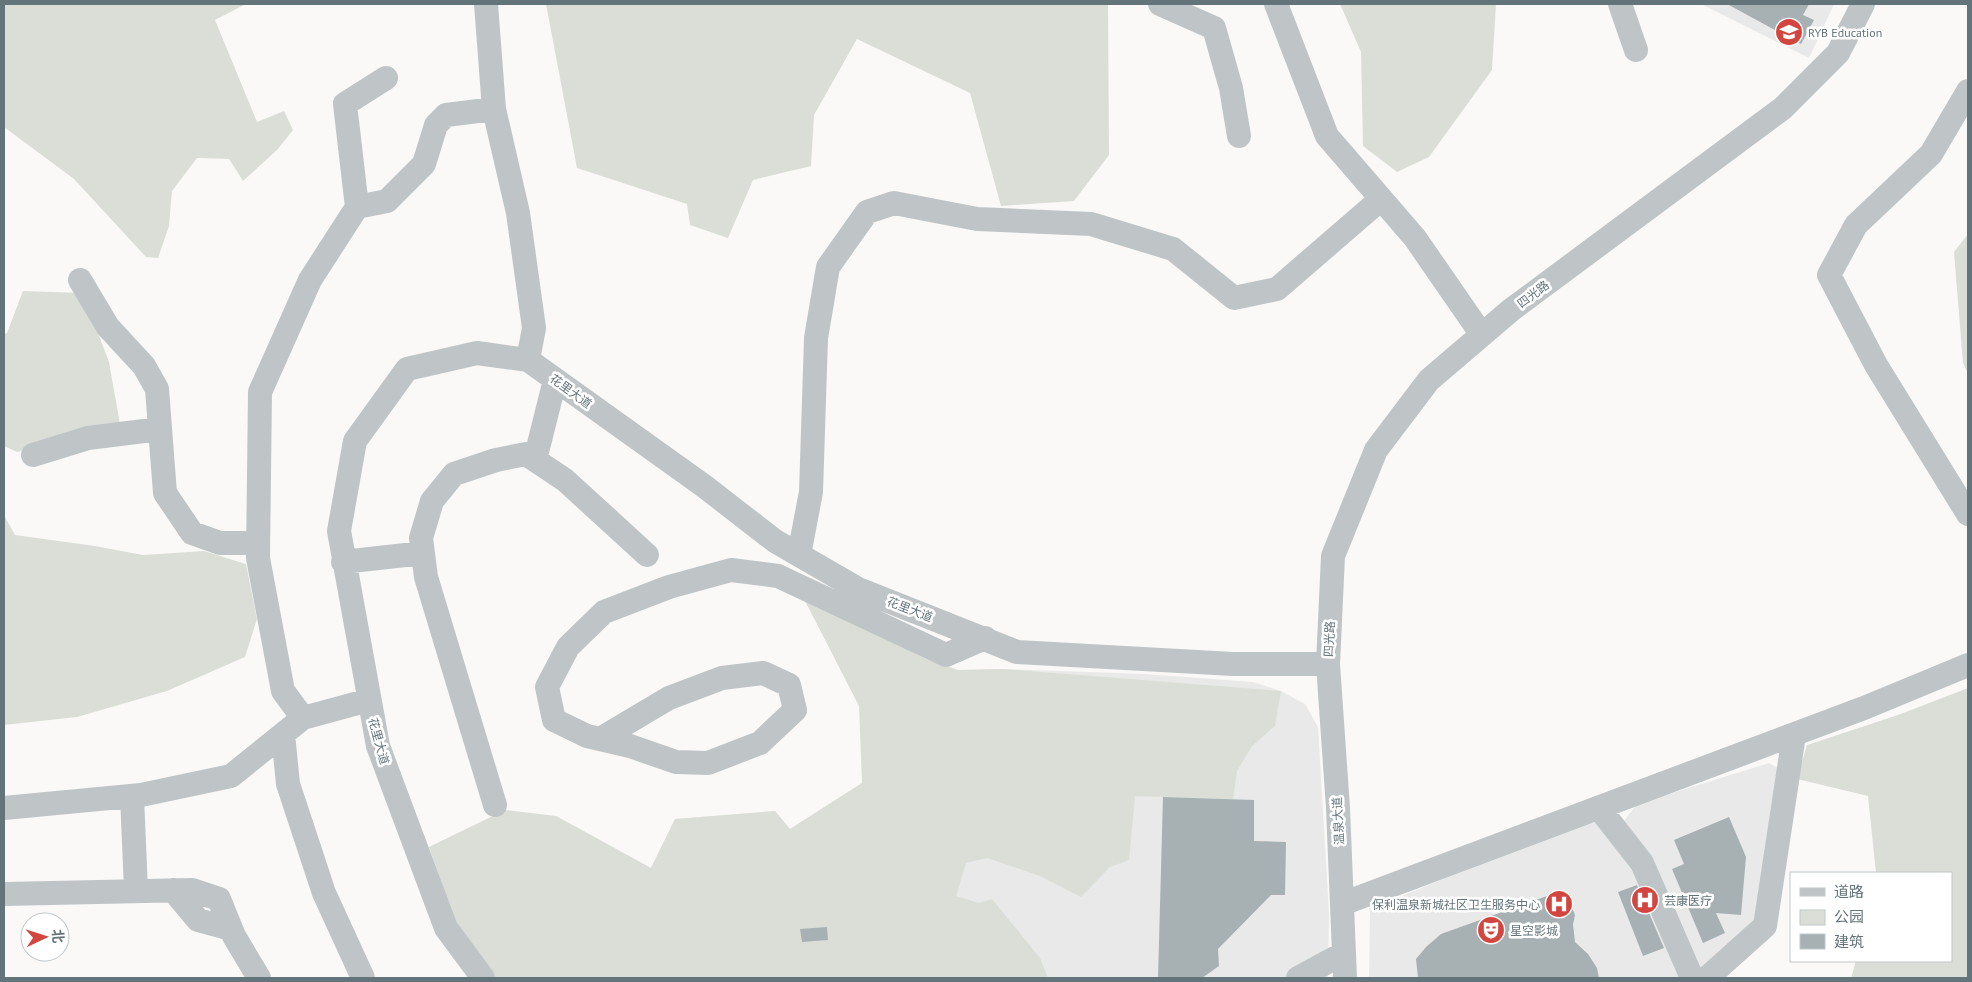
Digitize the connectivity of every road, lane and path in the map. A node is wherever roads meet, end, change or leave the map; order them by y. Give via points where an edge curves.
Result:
1 (486, 4) edge
2 (1160, 4) edge
3 (1276, 4) edge
4 (1620, 4) edge
5 (1863, 4) edge
6 (1636, 50) dead end
7 (386, 78) dead end
8 (1968, 91) edge
9 (494, 109) junction
10 (1239, 136) dead end
11 (1381, 199) junction
12 (358, 207) junction
13 (80, 280) dead end
14 (1482, 335) junction
15 (528, 360) junction
16 (555, 380) junction
17 (160, 429) junction
18 (33, 455) dead end
19 (535, 460) junction
20 (1968, 514) edge
21 (258, 543) junction
22 (423, 553) junction
23 (799, 555) junction
24 (647, 556) dead end
25 (343, 562) junction
26 (985, 638) junction
27 (1328, 664) junction
28 (1968, 665) edge
29 (370, 700) junction
30 (303, 718) junction
31 (283, 734) junction
32 (1794, 735) junction
33 (600, 739) junction
34 (132, 796) junction
35 (495, 805) dead end
36 (4, 808) edge
37 (1599, 808) junction
38 (136, 891) junction
39 (4, 894) edge
40 (1342, 904) junction
41 (1344, 953) junction
42 (259, 978) edge
43 (363, 978) edge
44 (483, 978) edge
45 (1298, 978) edge
46 (1345, 978) edge
47 (1692, 978) edge
48 (1707, 978) edge

1 - 9 street
2 - 10 street via 1214,28 1231,88
3 - 11 street via 1327,136
4 - 6 street
5 - 14 street, 四光路 via 1838,53 1783,108
7 - 12 street via 345,104
8 - 20 street via 1931,154 1856,225 1829,276 1876,365
9 - 12 street via 446,115 436,125 424,164 387,201
9 - 15 street via 518,213 533,318
11 - 14 street via 1415,238
11 - 23 street via 1277,290 1234,298 1173,249 1091,224 977,218 894,203 867,212 828,267 816,338 811,492
12 - 21 street via 310,280 260,392
13 - 17 street via 108,327 144,366 157,389
14 - 27 street, 四光路 via 1429,380 1376,450 1333,556
15 - 16 street, 花里大道
15 - 25 street, 花里大道 via 477,353 407,369 355,441 339,531
16 - 19 street
16 - 23 street, 花里大道 via 775,541
17 - 18 street via 88,438
17 - 21 street via 165,492 192,533 220,543
19 - 22 street via 526,454 454,474 432,501 421,538
19 - 24 street via 565,480
21 - 30 street via 283,691
22 - 25 street
22 - 35 street via 426,577
23 - 26 street, 花里大道 via 858,589
25 - 29 street, 花里大道
26 - 27 street, 花里大道 via 1017,652 1233,664
26 - 33 street via 946,655 778,576 731,570 669,587 604,612 568,647 548,686 554,720
27 - 40 street, 温泉大道
28 - 32 street
29 - 30 street
29 - 44 street, 花里大道 via 378,746 446,928
30 - 31 street
31 - 34 street via 231,776
31 - 43 street via 288,784 324,892
32 - 37 street
32 - 48 street via 1765,926
33 - 33 street via 676,762 708,763 760,743 795,710 789,685 764,673 722,678 669,698
34 - 36 street
34 - 38 street
37 - 40 street
37 - 47 street via 1642,863
38 - 39 street
38 - 42 street via 192,890 219,899 231,929
40 - 41 street, 温泉大道
41 - 45 street
41 - 46 street, 温泉大道

